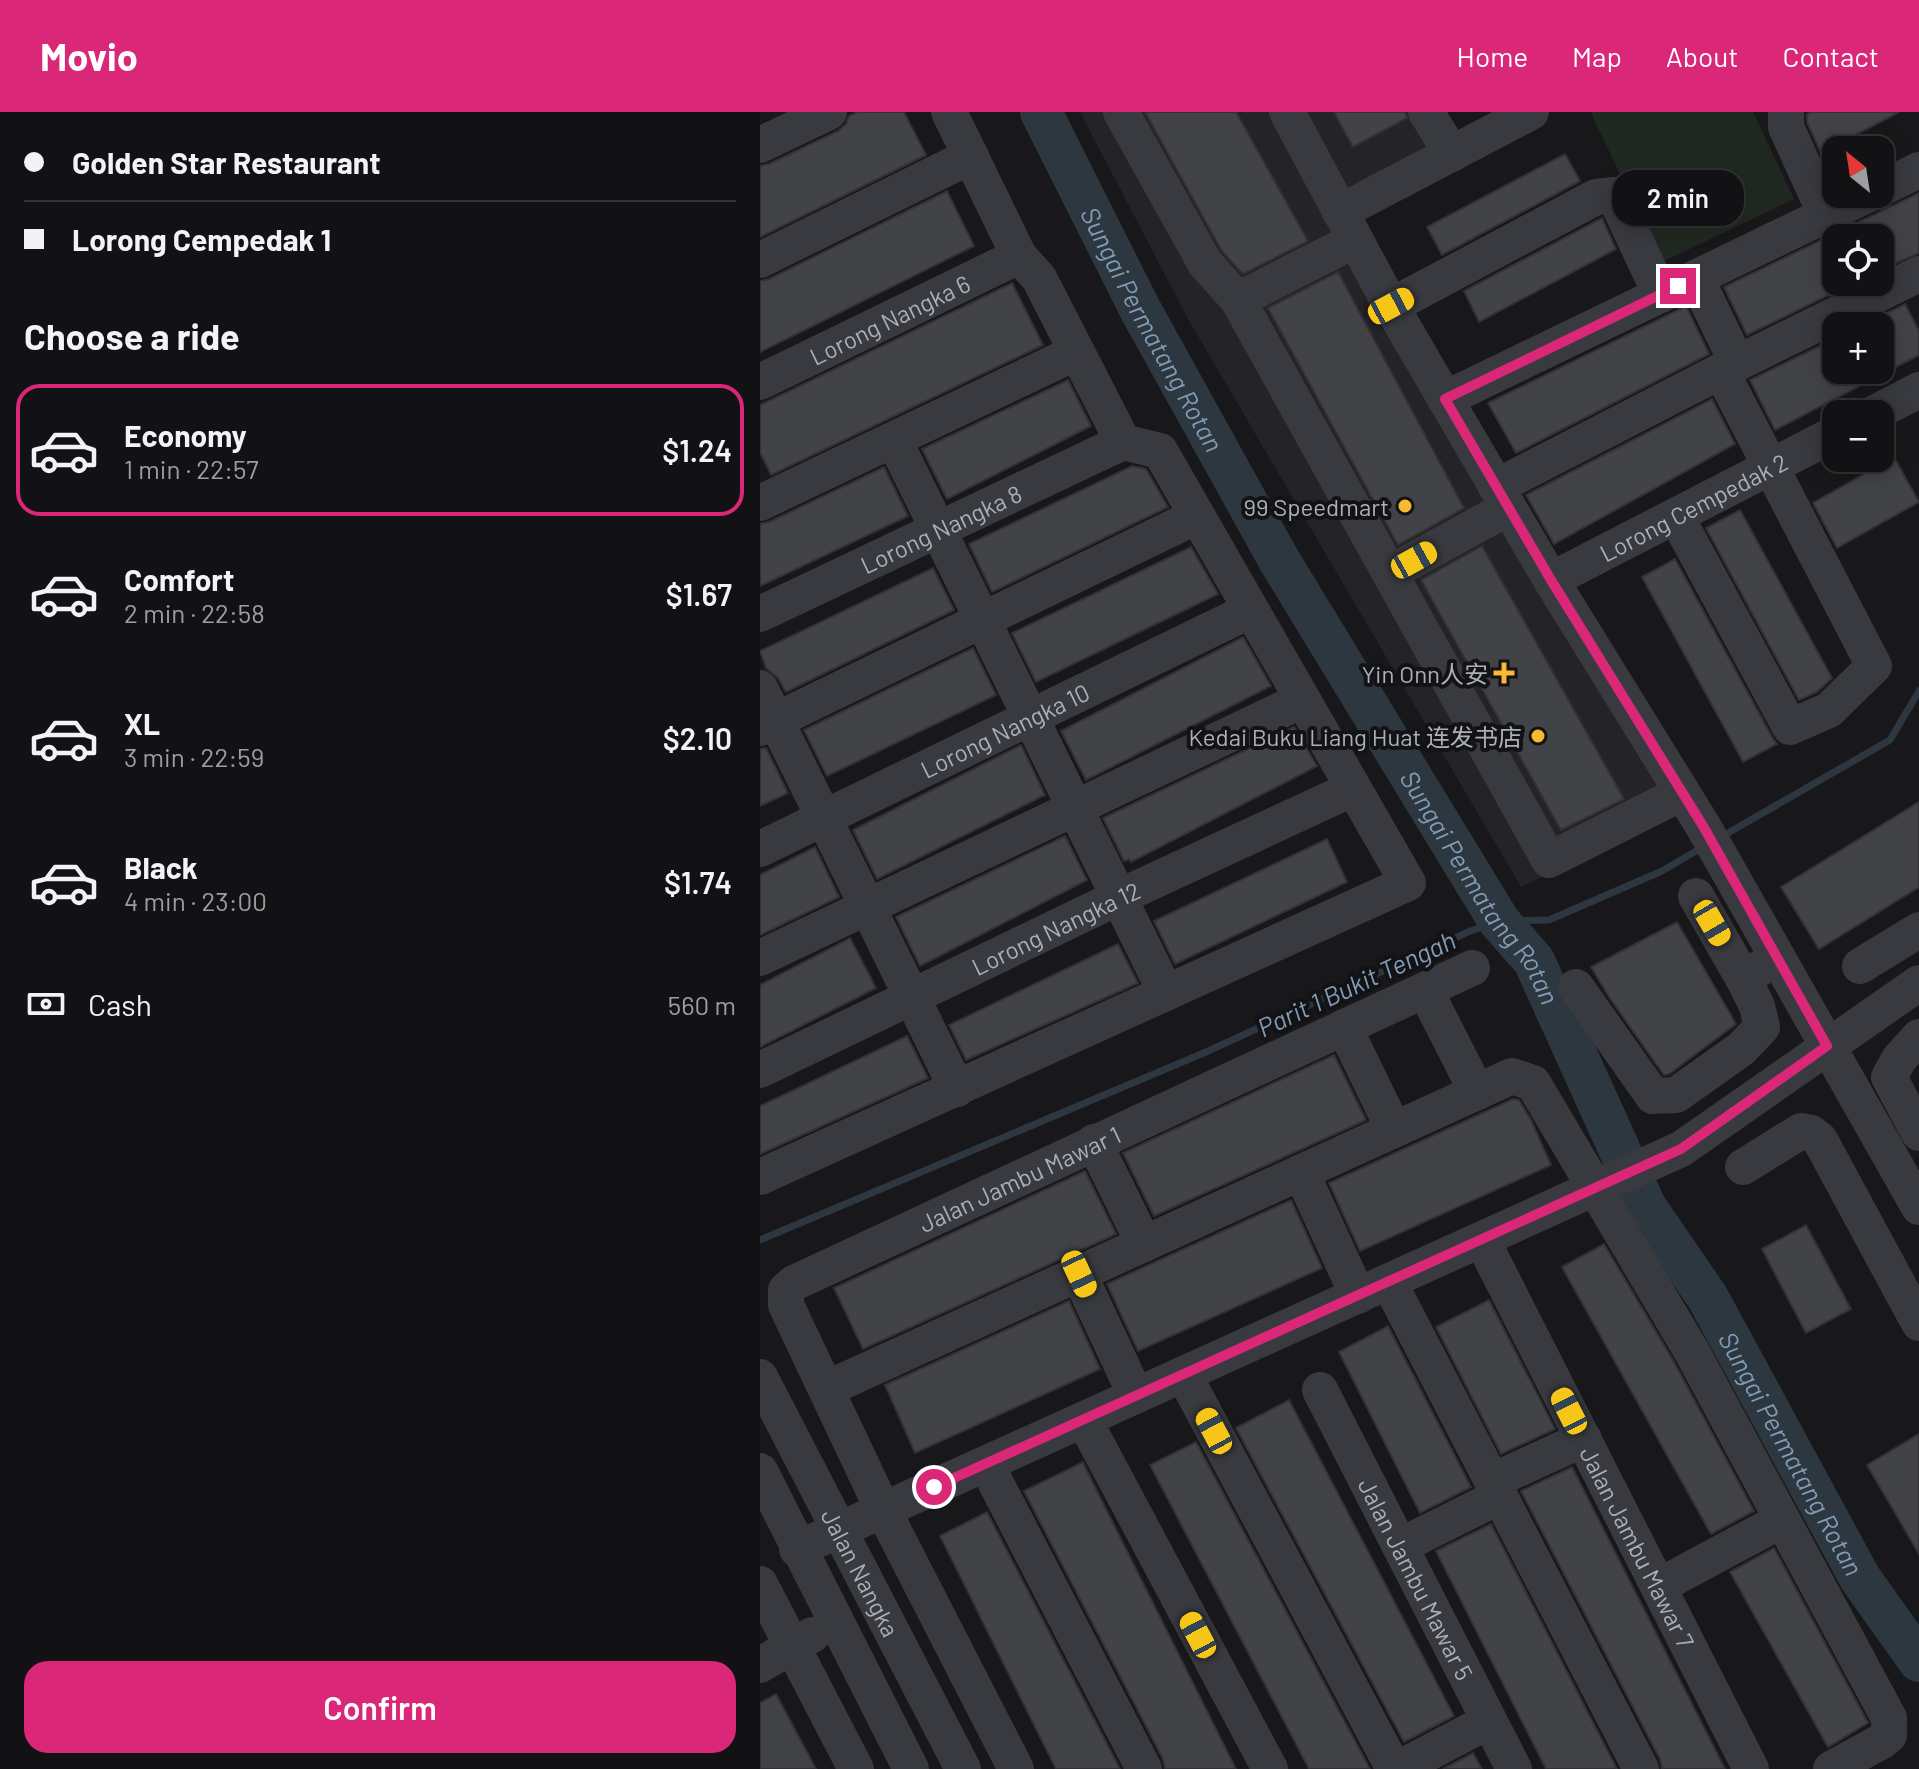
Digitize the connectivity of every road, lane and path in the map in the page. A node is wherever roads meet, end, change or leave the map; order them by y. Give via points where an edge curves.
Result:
1 (829, 112) edge
2 (949, 112) edge
3 (1121, 112) edge
4 (1287, 112) edge
5 (1426, 112) edge
6 (1531, 112) edge
7 (1786, 112) edge
8 (760, 145) edge
9 (1452, 154) junction
10 (971, 156) junction
11 (1919, 170) edge
12 (1894, 182) edge
13 (1840, 208) edge
14 (1826, 215) junction
15 (1347, 226) junction
16 (1019, 256) junction
17 (760, 260) edge
18 (1919, 274) edge
19 (1696, 278) junction
20 (1661, 295) junction
21 (1238, 300) junction
22 (1391, 306) junction
23 (1077, 352) junction
24 (1729, 367) junction
25 (760, 382) edge
26 (1919, 390) edge
27 (1445, 399) junction
28 (1894, 403) edge
29 (894, 440) junction
30 (1822, 440) edge
31 (1123, 442) junction
32 (1771, 466) junction
33 (1502, 497) junction
34 (760, 503) edge
35 (1197, 516) junction
36 (1676, 516) junction
37 (939, 530) junction
38 (1390, 573) junction
39 (1551, 580) junction
40 (1251, 610) junction
41 (760, 614) edge
42 (984, 621) junction
43 (760, 688) edge
44 (1302, 700) junction
45 (1031, 717) junction
46 (768, 724) edge
47 (1352, 789) junction
48 (1682, 793) junction
49 (1075, 806) junction
50 (824, 818) junction
51 (760, 849) edge
52 (1696, 896) dead end
53 (1119, 897) junction
54 (867, 907) junction
55 (1919, 930) edge
56 (760, 958) edge
57 (1778, 958) junction
58 (1860, 966) dead end
59 (1472, 968) dead end
60 (1743, 978) junction
61 (1919, 983) edge
62 (1576, 987) dead end
63 (1425, 990) junction
64 (1166, 993) junction
65 (911, 997) junction
66 (1344, 1027) junction
67 (1919, 1037) edge
68 (1827, 1046) junction
69 (760, 1070) edge
70 (957, 1089) junction
71 (1477, 1092) junction
72 (1394, 1130) junction
73 (1919, 1133) edge
74 (1094, 1142) junction
75 (1743, 1167) dead end
76 (1301, 1172) junction
77 (760, 1177) edge
78 (1914, 1185) edge
79 (1602, 1186) junction
80 (1482, 1240) junction
81 (1144, 1244) junction
82 (1079, 1274) junction
83 (1373, 1289) junction
84 (1919, 1323) edge
85 (1184, 1375) junction
86 (760, 1377) edge
87 (826, 1389) junction
88 (1320, 1390) dead end
89 (1136, 1396) junction
90 (1084, 1420) junction
91 (1584, 1439) junction
92 (986, 1464) junction
93 (760, 1471) edge
94 (1496, 1489) junction
95 (883, 1510) junction
96 (1782, 1520) junction
97 (840, 1529) junction
98 (1400, 1546) junction
99 (797, 1549) junction
100 (760, 1584) edge
101 (1659, 1586) junction
102 (877, 1599) junction
103 (835, 1621) junction
104 (793, 1647) junction
105 (760, 1665) edge
106 (1489, 1721) junction
107 (856, 1769) edge
108 (911, 1769) edge
109 (963, 1769) edge
110 (1016, 1769) edge
111 (1144, 1769) edge
112 (1270, 1769) edge
113 (1396, 1769) edge
114 (1514, 1769) edge
115 (1641, 1769) edge
116 (1751, 1769) edge
117 (1831, 1769) edge

1 - 8 street
2 - 10 street
3 - 21 street via 1205,263
4 - 15 street
5 - 9 street
6 - 9 street
7 - 14 street via 1786,127
9 - 15 street
10 - 16 street
10 - 17 street
11 - 12 street
13 - 14 street
14 - 19 street
15 - 21 street
15 - 22 street
16 - 23 street via 1039,278
16 - 25 street, Lorong Nangka 6
18 - 24 street
19 - 20 street
19 - 24 street
20 - 22 street via 1614,195 1596,197
20 - 27 street
21 - 38 street
22 - 27 street
23 - 29 street
23 - 31 street
24 - 32 street
24 - 33 street
26 - 28 street
27 - 33 street
29 - 34 street
29 - 37 street
30 - 32 street, Lorong Cempedak 2
31 - 35 street via 1160,451
31 - 37 street, Lorong Nangka 8
32 - 36 street, Lorong Cempedak 2
32 - 36 street via 1874,666 1829,710 1790,727
33 - 38 street
33 - 39 street
35 - 40 street
35 - 42 street
36 - 39 street, Lorong Cempedak 2
37 - 41 street, Lorong Nangka 8
37 - 42 street
38 - 48 street via 1549,860
39 - 48 street
40 - 44 street
40 - 45 street, Lorong Nangka 10
42 - 45 street
42 - 46 street
43 - 46 street
44 - 47 street
44 - 49 street
45 - 49 street
45 - 50 street, Lorong Nangka 10
46 - 50 street
47 - 53 street, Lorong Nangka 12
47 - 64 street via 1408,883
48 - 57 street
49 - 53 street
49 - 54 street
50 - 51 street, Lorong Nangka 10
50 - 54 street
52 - 60 street
53 - 64 street
53 - 65 street, Lorong Nangka 12
54 - 56 street
54 - 65 street
55 - 58 street
57 - 60 street
57 - 68 street
59 - 63 street, Jalan Jambu Mawar 1
60 - 62 street via 1762,1027 1741,1049 1676,1095 1653,1096
61 - 68 street
63 - 66 street, Jalan Jambu Mawar 1
63 - 71 street
64 - 70 street
65 - 69 street, Lorong Nangka 12
65 - 70 street
66 - 72 street
66 - 74 street, Jalan Jambu Mawar 1
67 - 73 street via 1889,1077
68 - 78 street
68 - 79 street via 1681,1149
70 - 77 street
71 - 72 street
71 - 79 street via 1512,1076 1533,1083
72 - 76 street
74 - 81 street
74 - 87 street, Jalan Jambu Mawar 1 via 786,1290 786,1305
75 - 84 street via 1801,1131 1820,1140
76 - 81 street
76 - 83 street
79 - 80 street
79 - 96 street
80 - 83 street
80 - 91 street, Jalan Jambu Mawar 7
81 - 82 street
82 - 87 street
82 - 89 street
83 - 85 street
83 - 94 street
85 - 89 street
85 - 113 street
86 - 97 street, Jalan Nangka
87 - 95 street, Jalan Jambu Mawar 1
88 - 98 street, Jalan Jambu Mawar 5
89 - 90 street
90 - 92 street
90 - 112 street
91 - 94 street
91 - 101 street, Jalan Jambu Mawar 7
92 - 95 street
92 - 111 street
93 - 99 street, Jalan Nangka
94 - 98 street
94 - 115 street
95 - 97 street
95 - 110 street, Jalan Jambu Mawar 1
96 - 101 street
96 - 117 street via 1889,1718 1889,1735
97 - 99 street
97 - 102 street, Jalan Nangka
98 - 106 street, Jalan Jambu Mawar 5
99 - 103 street, Jalan Nangka
100 - 104 street
101 - 116 street, Jalan Jambu Mawar 7
102 - 103 street
102 - 109 street, Jalan Nangka
103 - 104 street
103 - 108 street, Jalan Nangka
104 - 105 street
104 - 107 street
106 - 113 street
106 - 114 street, Jalan Jambu Mawar 5

